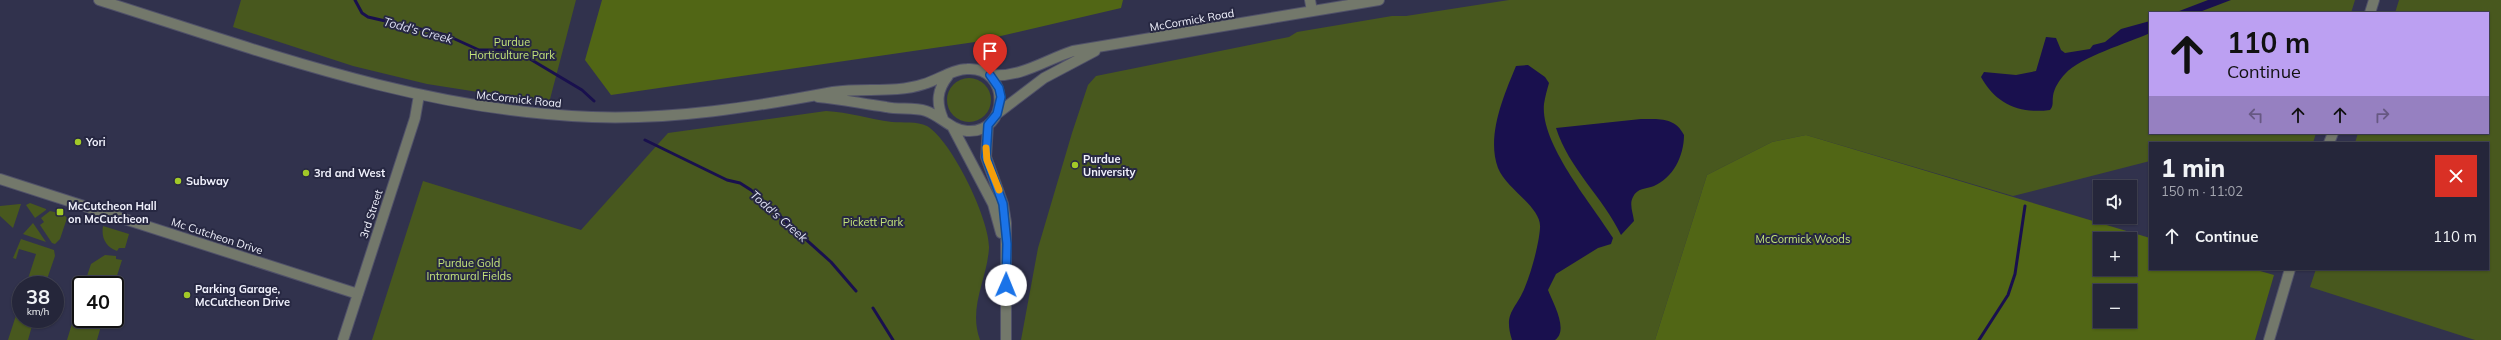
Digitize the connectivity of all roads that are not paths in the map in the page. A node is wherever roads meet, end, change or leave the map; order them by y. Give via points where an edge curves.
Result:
1 (99, 0) edge
2 (1310, 0) edge
3 (1379, 0) edge
4 (2374, 0) edge
5 (1312, 11) junction
6 (2370, 12) edge
7 (1104, 47) junction
8 (990, 75) junction
9 (948, 76) junction
10 (419, 95) junction
11 (818, 97) junction
12 (997, 114) junction
13 (943, 119) junction
14 (988, 125) junction
15 (954, 128) junction
16 (0, 179) edge
17 (2290, 270) edge
18 (1006, 271) junction
19 (358, 294) junction
20 (343, 340) edge
21 (1006, 340) edge
22 (2269, 340) edge

1 - 10 street, McCormick Road via 337,75
2 - 5 street
3 - 5 street, McCormick Road
4 - 6 street
5 - 7 street, McCormick Road
7 - 8 street, McCormick Road via 1073,51 1020,73
7 - 12 street, McCormick Road via 1044,78
8 - 9 street via 964,68
8 - 12 street via 999,88 1001,97
9 - 11 street, McCormick Road via 913,88 832,92
9 - 13 street via 938,91
10 - 11 street, McCormick Road via 495,109 595,117 683,115
10 - 19 street, 3rd Street via 415,118
11 - 13 street via 848,99 888,108 924,110
12 - 14 street
13 - 15 street
14 - 15 street via 971,131
14 - 18 street via 986,157 1003,204 1007,244
15 - 18 street via 993,204
16 - 19 street, Mc Cutcheon Drive
17 - 22 street
18 - 21 street
19 - 20 street, 3rd Street

